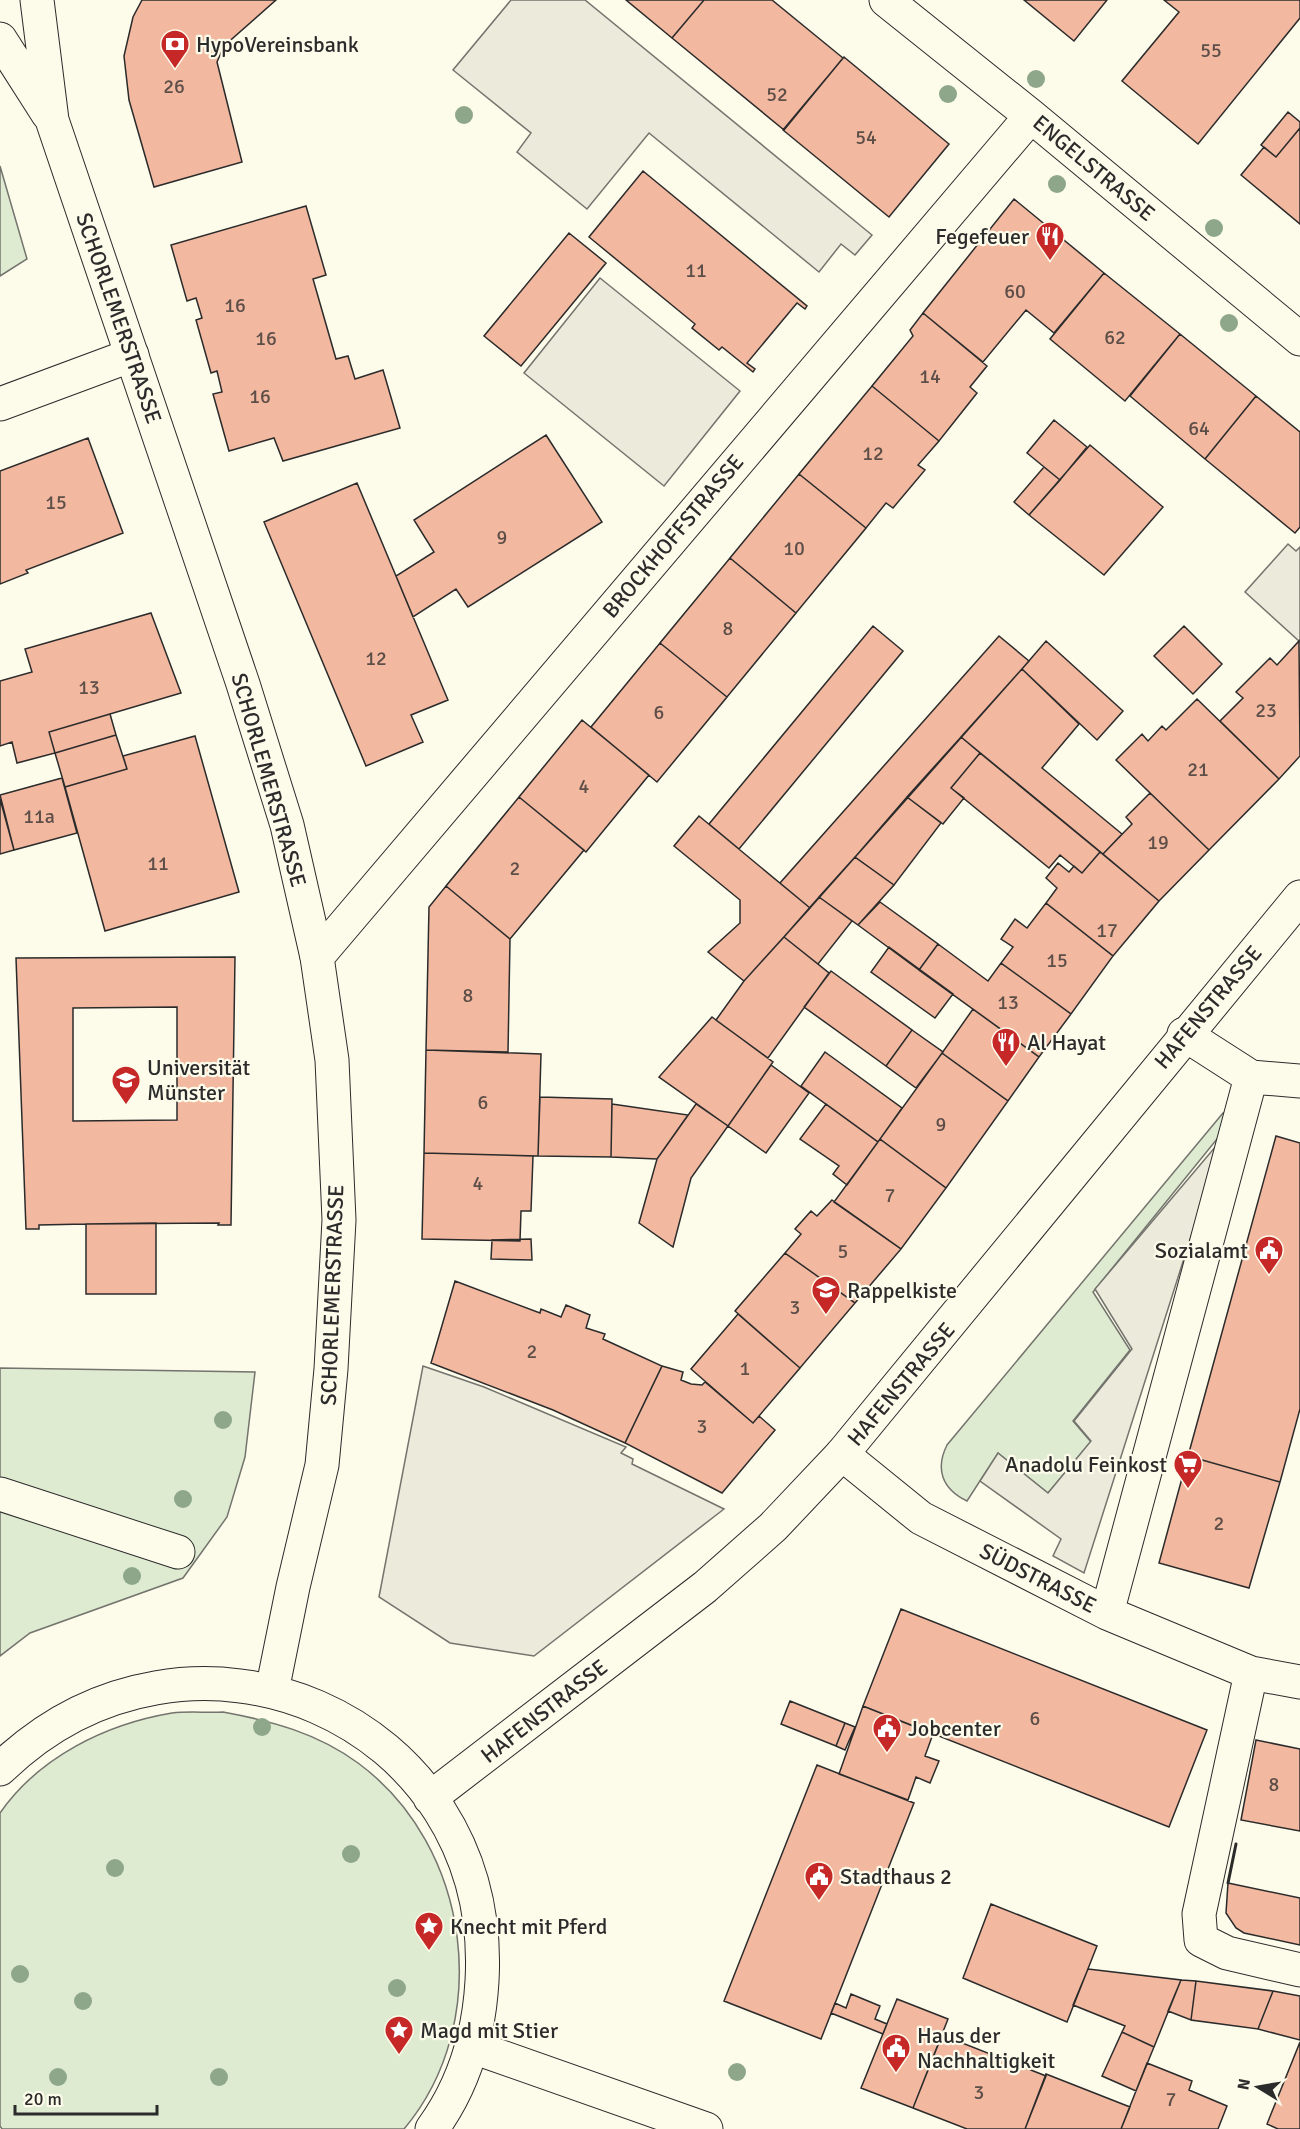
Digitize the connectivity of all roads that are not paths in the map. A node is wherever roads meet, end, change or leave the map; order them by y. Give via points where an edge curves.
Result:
1 (37, 0) edge
2 (886, 0) edge
3 (0, 39) edge
4 (1031, 116) junction
5 (52, 120) junction
6 (1300, 339) edge
7 (132, 355) junction
8 (0, 404) edge
9 (1300, 897) edge
10 (317, 957) junction
11 (1184, 1034) junction
12 (1251, 1077) junction
13 (1300, 1081) edge
14 (842, 1454) junction
15 (0, 1494) edge
16 (178, 1551) dead end
17 (1107, 1613) junction
18 (1251, 1673) junction
19 (1300, 1682) edge
20 (272, 1691) junction
21 (0, 1768) edge
22 (430, 1798) junction
23 (1300, 1970) edge
24 (472, 2047) junction
25 (432, 2129) edge
26 (706, 2129) edge

1 - 5 main road, SCHORLEMERSTRASSE
2 - 4 main road, ENGELSTRASSE
3 - 5 main road
4 - 6 main road, ENGELSTRASSE
4 - 10 main road, BROCKHOFFSTRASSE
5 - 7 main road, SCHORLEMERSTRASSE
7 - 8 main road
7 - 10 main road, SCHORLEMERSTRASSE via 287,825
9 - 11 main road, HAFENSTRASSE
10 - 20 main road, SCHORLEMERSTRASSE via 332,1060 339,1220 331,1369 322,1465
11 - 12 main road
11 - 14 main road, HAFENSTRASSE
12 - 13 main road
12 - 17 main road
14 - 17 main road, SÜDSTRASSE via 921,1518
14 - 22 main road, HAFENSTRASSE via 773,1527 705,1587
15 - 16 main road
17 - 18 main road, SÜDSTRASSE
18 - 19 main road, SÜDSTRASSE
18 - 23 main road via 1199,1914 1201,1940 1227,1953
20 - 21 main road via 219,1682 192,1682 114,1697 64,1718
20 - 22 main road via 322,1709 361,1731 410,1773
22 - 24 main road via 462,1855 481,1917 484,1950 480,2014
24 - 25 main road via 453,2095
24 - 26 main road

